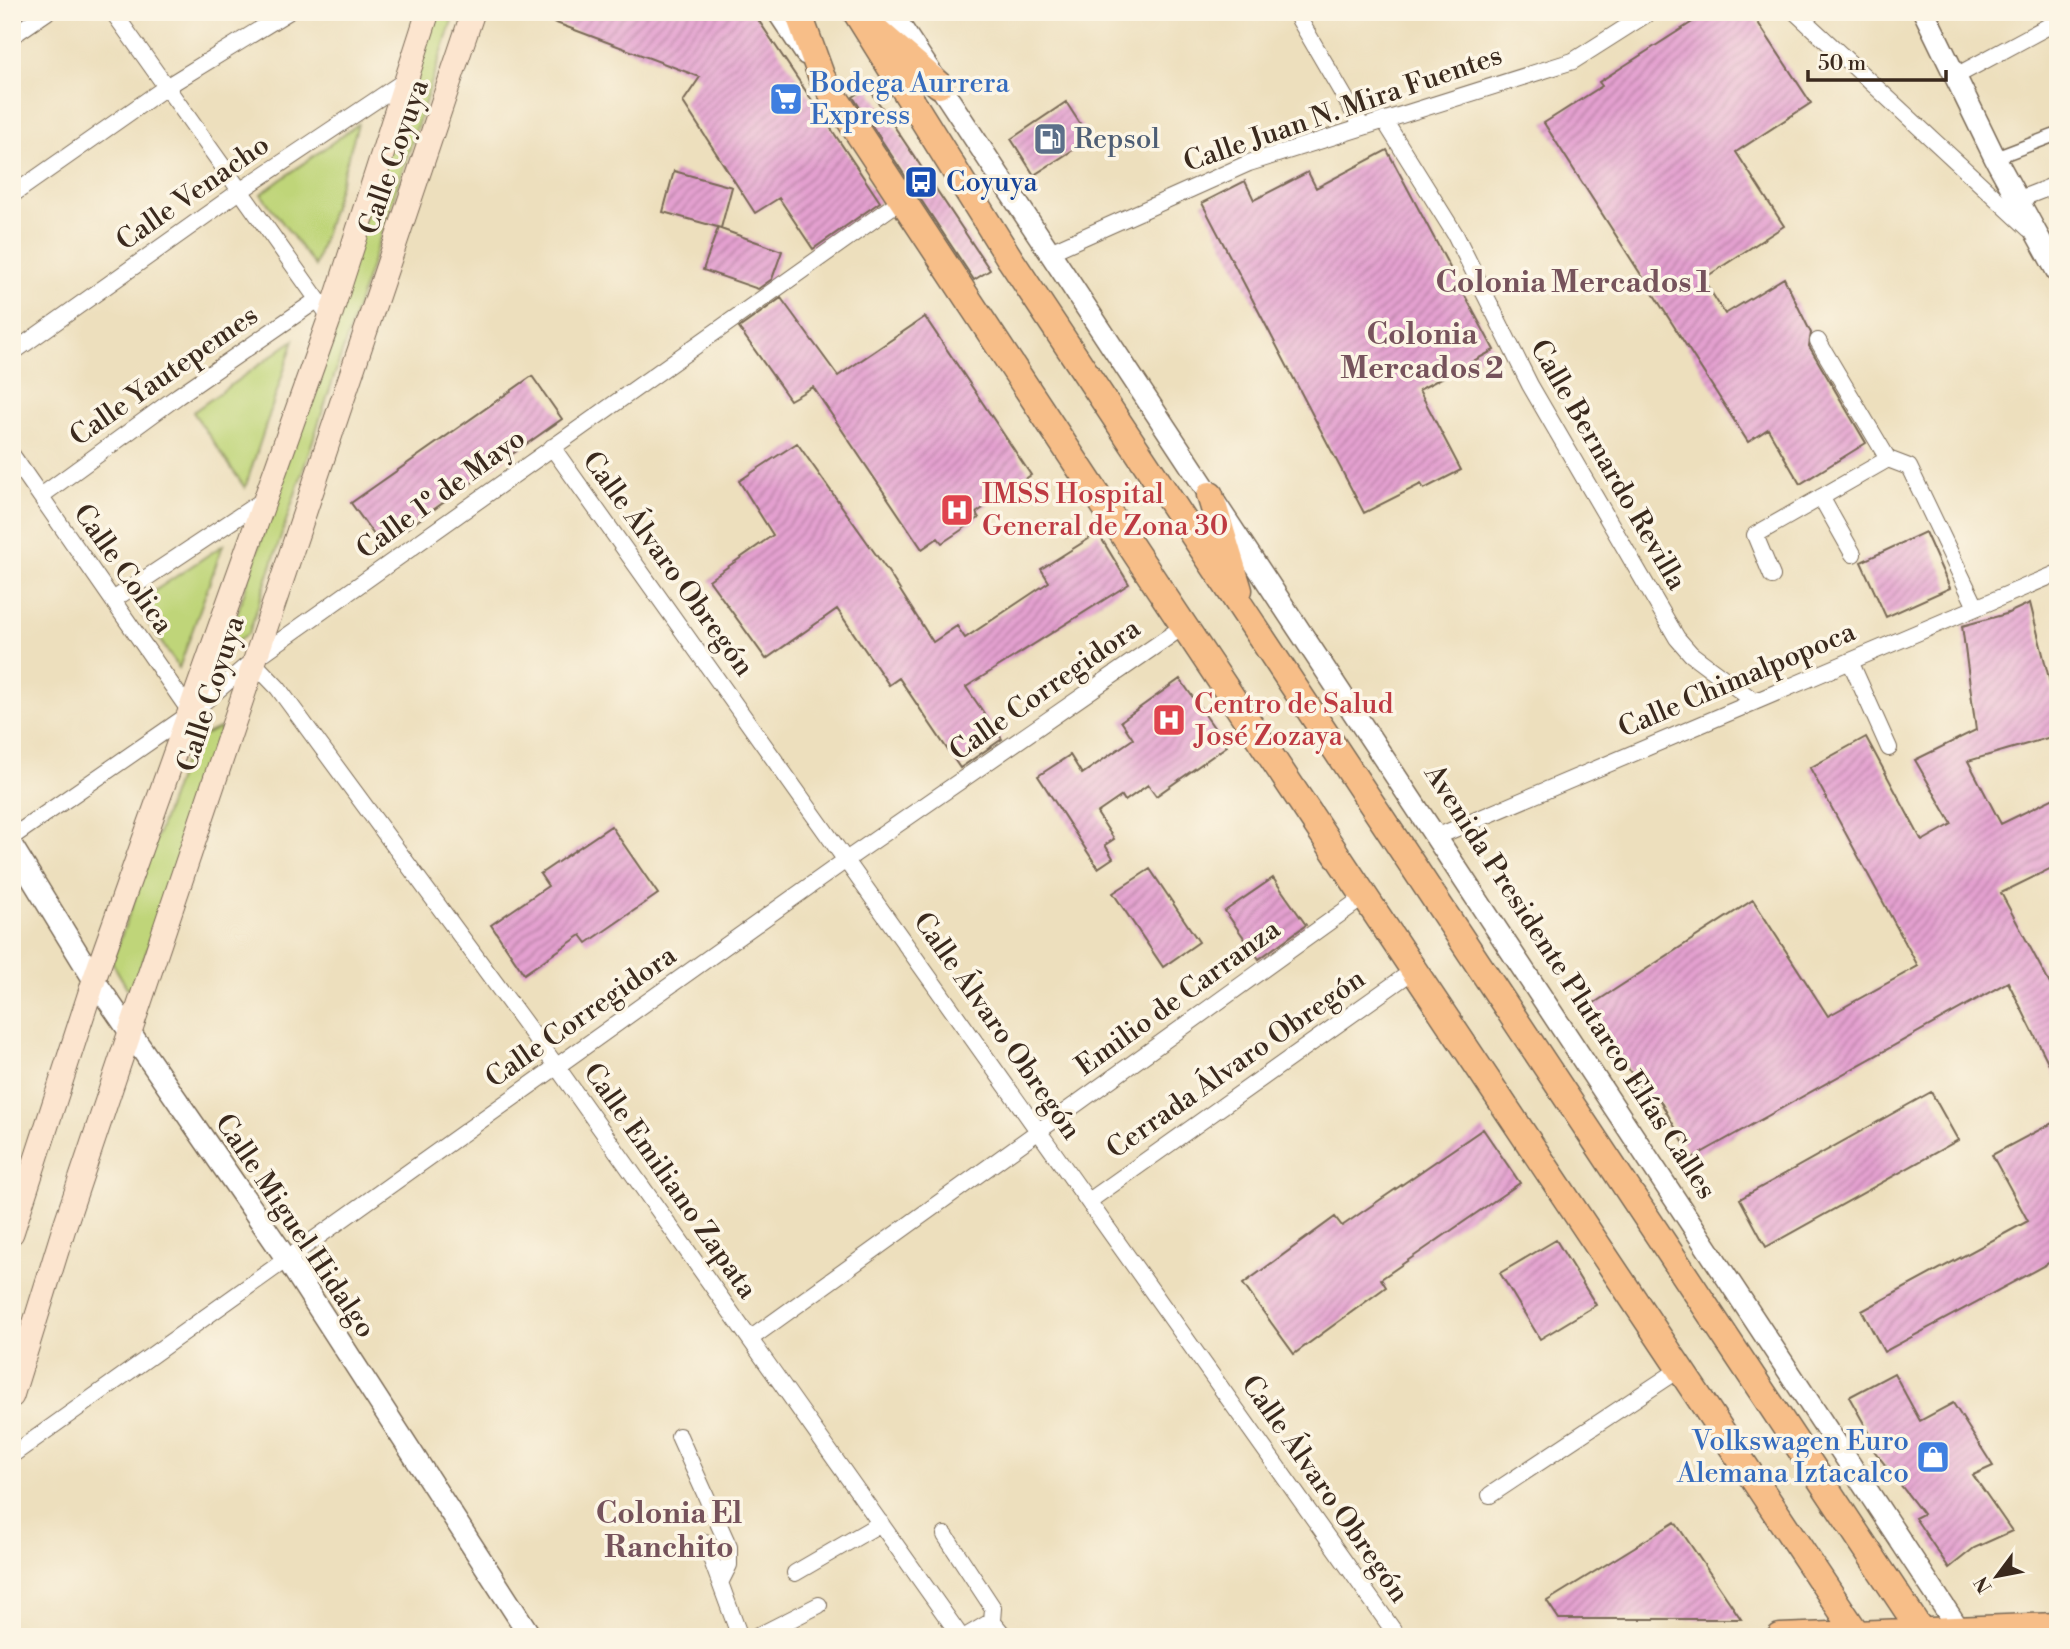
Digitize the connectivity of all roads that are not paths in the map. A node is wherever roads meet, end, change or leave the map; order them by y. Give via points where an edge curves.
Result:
1 (47, 12) edge
2 (113, 12) edge
3 (288, 12) edge
4 (428, 12) edge
5 (473, 12) edge
6 (778, 12) edge
7 (798, 12) edge
8 (891, 12) edge
9 (1295, 12) edge
10 (1650, 12) edge
11 (1795, 12) edge
12 (1924, 12) edge
13 (857, 14) edge
14 (2058, 21) edge
15 (12, 36) edge
16 (1954, 77) junction
17 (822, 78) junction
18 (406, 80) junction
19 (939, 85) junction
20 (166, 87) junction
21 (1384, 120) junction
22 (1362, 127) junction
23 (2058, 134) edge
24 (1995, 158) junction
25 (2058, 184) edge
26 (240, 191) junction
27 (12, 195) edge
28 (904, 198) junction
29 (2017, 200) junction
30 (2037, 236) junction
31 (1050, 252) junction
32 (2058, 254) edge
33 (2058, 273) edge
34 (324, 308) junction
35 (1818, 341) dead end
36 (12, 353) edge
37 (552, 447) junction
38 (12, 455) edge
39 (1888, 459) junction
40 (1210, 495) junction
41 (41, 496) junction
42 (1821, 497) junction
43 (266, 499) junction
44 (1853, 554) dead end
45 (1772, 576) dead end
46 (2056, 577) edge
47 (113, 600) junction
48 (1976, 607) junction
49 (1247, 619) junction
50 (1184, 626) junction
51 (252, 661) junction
52 (1850, 661) junction
53 (1754, 701) junction
54 (191, 713) junction
55 (1889, 748) dead end
56 (12, 836) edge
57 (1436, 837) junction
58 (12, 846) edge
59 (846, 860) junction
60 (1365, 897) junction
61 (1414, 970) junction
62 (94, 980) junction
63 (130, 1034) junction
64 (557, 1067) junction
65 (1038, 1130) junction
66 (1089, 1202) junction
67 (12, 1233) edge
68 (285, 1258) junction
69 (750, 1339) junction
70 (1680, 1369) junction
71 (12, 1396) edge
72 (679, 1436) dead end
73 (12, 1455) edge
74 (1490, 1495) dead end
75 (881, 1523) junction
76 (945, 1535) dead end
77 (705, 1542) dead end
78 (795, 1573) dead end
79 (721, 1581) junction
80 (819, 1605) dead end
81 (992, 1621) junction
82 (2058, 1626) edge
83 (1924, 1634) edge
84 (1962, 1634) edge
85 (1858, 1635) edge
86 (531, 1637) edge
87 (740, 1637) edge
88 (756, 1637) edge
89 (963, 1637) edge
90 (1005, 1637) edge
91 (1398, 1637) edge
92 (1780, 1637) edge

1 - 15 street
2 - 20 street
3 - 20 street
4 - 18 main road, Calle Coyuya
5 - 51 main road, Calle Coyuya
6 - 17 street
7 - 17 main road
8 - 19 street, Avenida Presidente Plutarco Elías Calles
9 - 22 street
10 - 21 street, Calle Juan N. Mira Fuentes via 1573,61
11 - 30 street
12 - 16 street
13 - 19 main road
13 - 49 main road via 1010,259
14 - 16 street
16 - 24 street
17 - 28 main road
18 - 26 street, Calle Venacho
18 - 34 main road, Calle Coyuya
19 - 31 street, Avenida Presidente Plutarco Elías Calles
20 - 26 street
20 - 27 street
21 - 22 street, Calle Juan N. Mira Fuentes
21 - 53 street, Calle Bernardo Revilla via 1455,234 1530,385 1677,638 1691,654
22 - 31 street, Calle Juan N. Mira Fuentes via 1200,182
23 - 24 street
24 - 29 street
25 - 29 street
26 - 34 street
26 - 36 street, Calle Venacho
28 - 37 street, Calle 1º de Mayo
28 - 50 main road
29 - 30 street
30 - 32 street
30 - 33 street
31 - 40 street, Avenida Presidente Plutarco Elías Calles
34 - 41 street, Calle Yautepemes via 178,396
34 - 43 main road, Calle Coyuya
35 - 39 street
37 - 51 street, Calle 1º de Mayo
37 - 59 street, Calle Álvaro Obregón
38 - 41 street, Calle Colica
39 - 42 street
39 - 48 street via 1909,467
40 - 49 main road
40 - 57 street, Avenida Presidente Plutarco Elías Calles
41 - 47 street, Calle Colica
42 - 44 street
42 - 45 street via 1755,535
43 - 47 street
43 - 54 main road, Calle Coyuya
46 - 48 street, Calle Chimalpopoca
47 - 54 street, Calle Colica
48 - 52 street, Calle Chimalpopoca
49 - 83 main road
50 - 59 street, Calle Corregidora
50 - 60 main road
51 - 54 street, Calle 1º de Mayo
51 - 63 main road, Calle Coyuya
51 - 64 street, Calle Emiliano Zapata via 278,688
52 - 53 street, Calle Chimalpopoca
52 - 55 street
53 - 57 street, Calle Chimalpopoca
54 - 56 street, Calle 1º de Mayo
54 - 62 main road, Calle Coyuya
57 - 84 street, Avenida Presidente Plutarco Elías Calles
58 - 62 street, Calle Miguel Hidalgo
59 - 64 street, Calle Corregidora
59 - 65 street, Calle Álvaro Obregón
60 - 61 main road
60 - 65 street, Emilio de Carranza
61 - 66 street, Cerrada Álvaro Obregón
61 - 70 main road
62 - 63 street, Calle Miguel Hidalgo
62 - 67 main road, Calle Coyuya
63 - 68 street, Calle Miguel Hidalgo
63 - 71 main road, Calle Coyuya
64 - 68 street, Calle Corregidora
64 - 69 street, Calle Emiliano Zapata
65 - 66 street, Calle Álvaro Obregón
65 - 69 street, Emilio de Carranza
66 - 91 street, Calle Álvaro Obregón
68 - 73 street, Calle Corregidora
68 - 86 street, Calle Miguel Hidalgo
69 - 75 street, Calle Emiliano Zapata
70 - 74 street
70 - 85 main road
72 - 79 street via 729,1548 729,1565
75 - 78 street
75 - 89 street, Calle Emiliano Zapata
76 - 81 street via 993,1608
77 - 79 street
79 - 87 street
80 - 88 street
81 - 89 street
81 - 90 street
82 - 84 main road
83 - 84 main road
83 - 85 main road
85 - 92 main road

